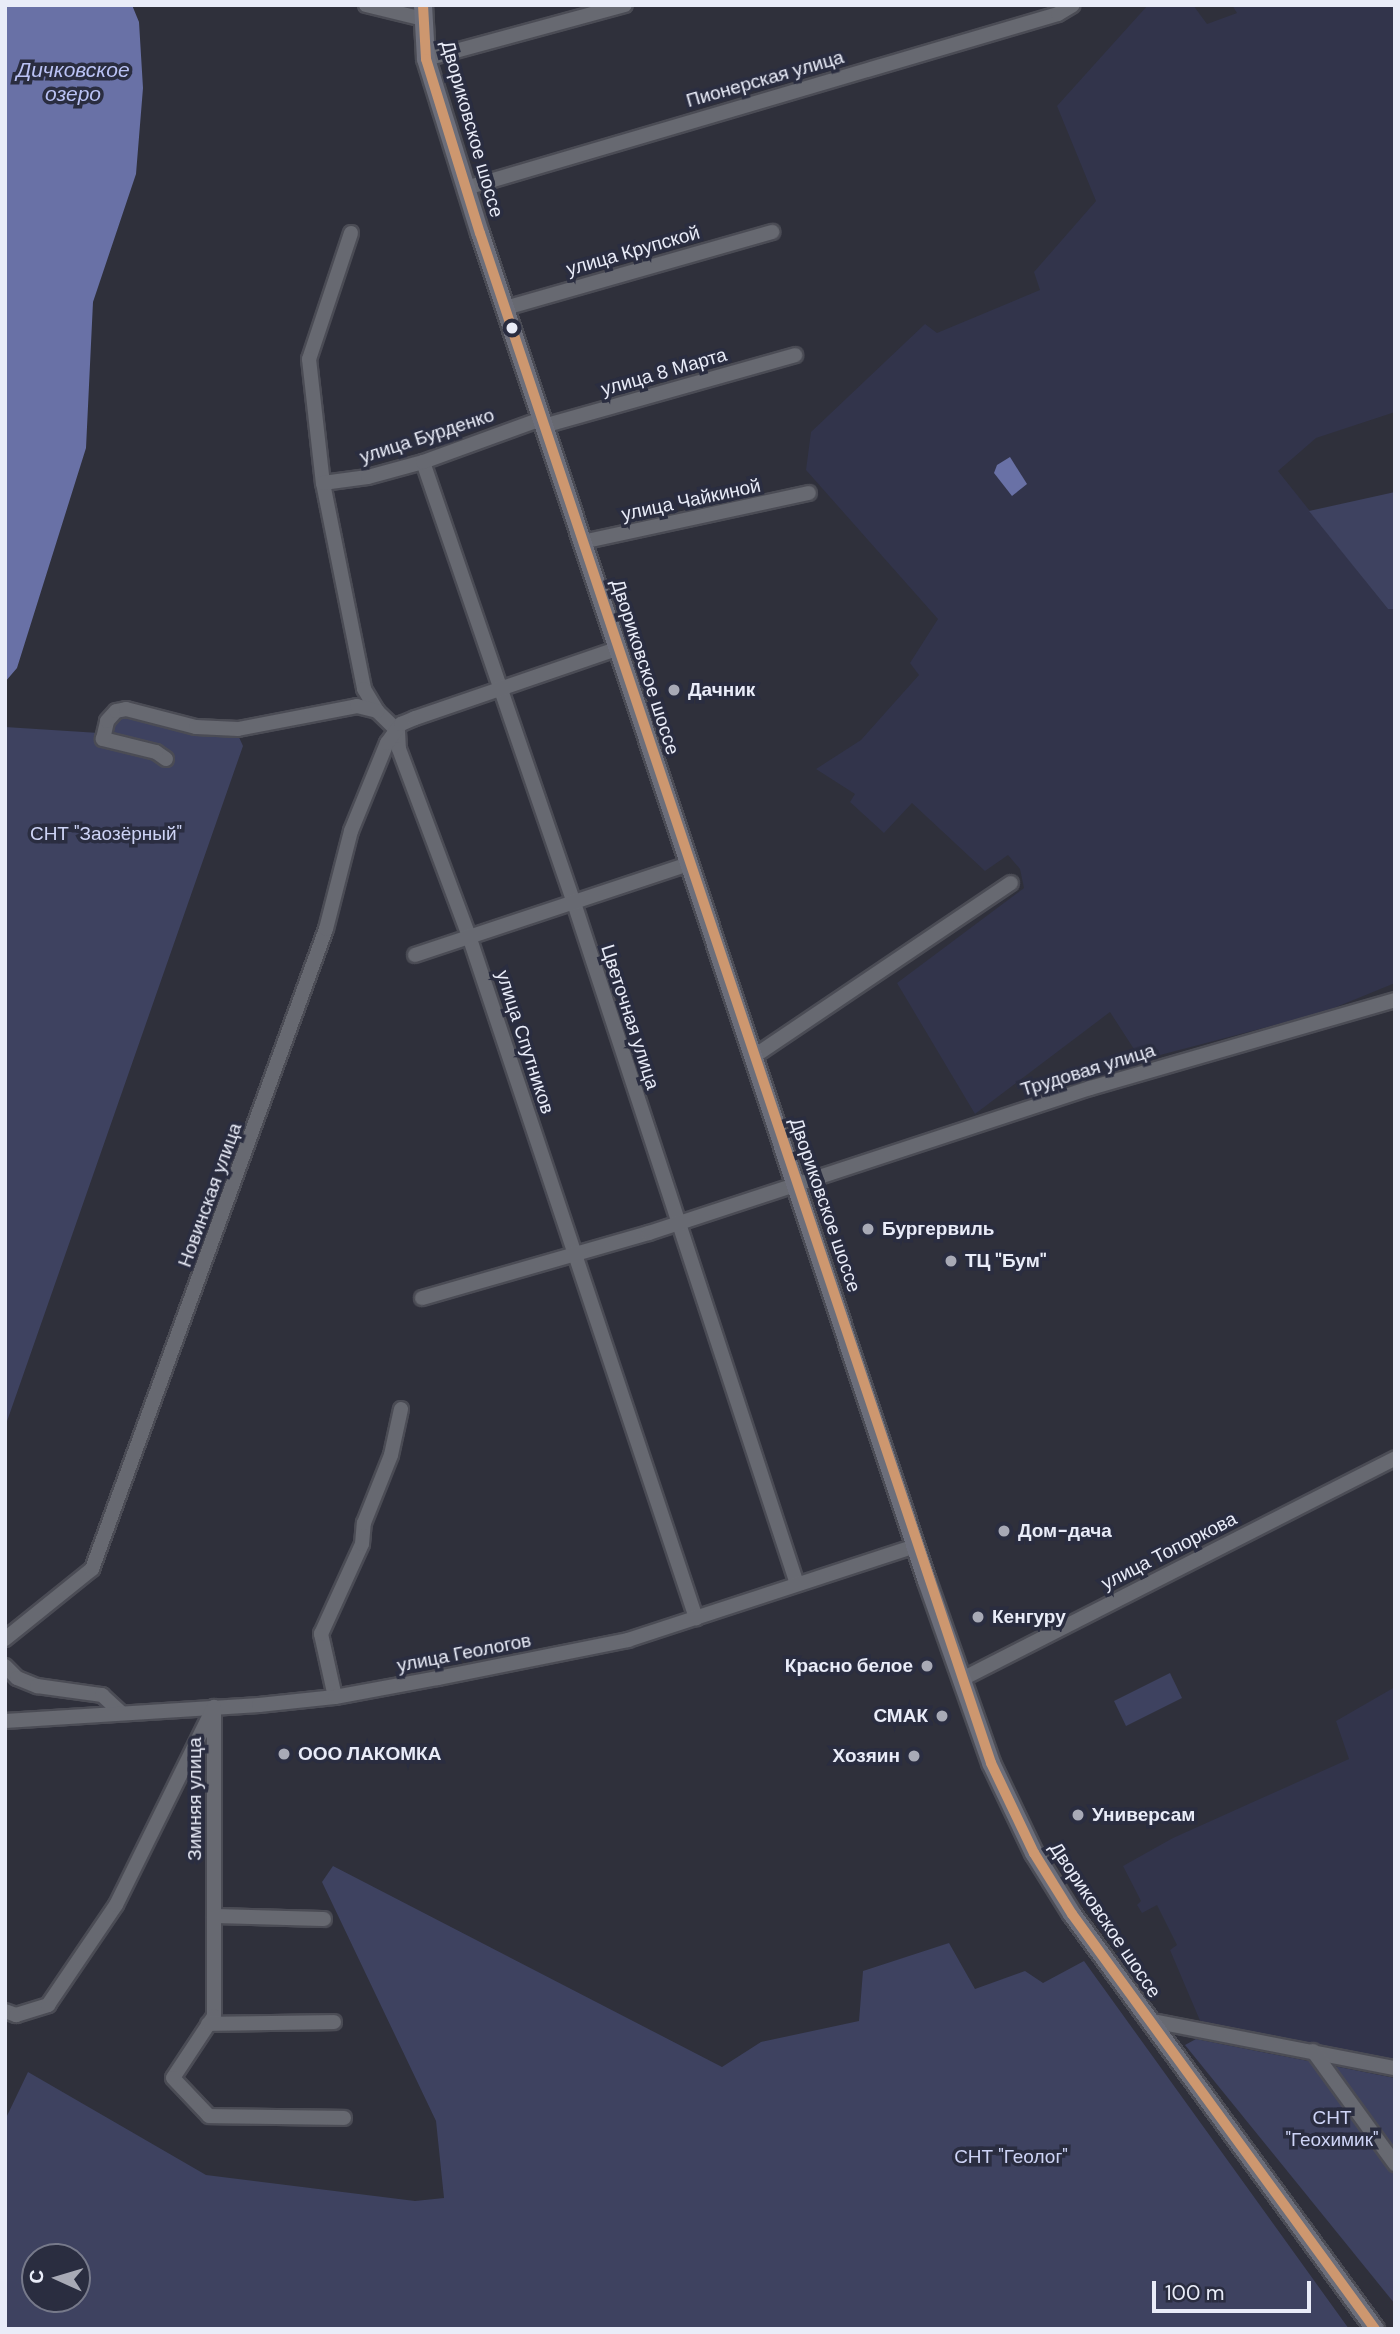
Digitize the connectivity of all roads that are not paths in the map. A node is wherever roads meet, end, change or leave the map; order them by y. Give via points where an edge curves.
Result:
1 (366, 5) edge
2 (625, 5) edge
3 (1073, 5) edge
4 (423, 12) edge
5 (426, 59) junction
6 (466, 188) junction
7 (772, 232) dead end
8 (351, 233) dead end
9 (505, 308) junction
10 (795, 355) dead end
11 (542, 422) junction
12 (423, 462) junction
13 (323, 483) junction
14 (809, 493) dead end
15 (582, 542) junction
16 (617, 649) junction
17 (502, 689) junction
18 (377, 711) junction
19 (398, 731) junction
20 (166, 760) dead end
21 (688, 864) junction
22 (1012, 883) dead end
23 (575, 906) junction
24 (470, 939) junction
25 (415, 955) dead end
26 (1395, 1000) edge
27 (753, 1057) junction
28 (796, 1185) junction
29 (675, 1224) junction
30 (575, 1254) junction
31 (422, 1298) dead end
32 (401, 1409) dead end
33 (1395, 1458) edge
34 (916, 1546) junction
35 (797, 1584) junction
36 (696, 1618) junction
37 (5, 1639) edge
38 (5, 1666) edge
39 (962, 1679) junction
40 (335, 1697) junction
41 (214, 1707) junction
42 (121, 1713) junction
43 (5, 1721) edge
44 (214, 1916) junction
45 (324, 1919) dead end
46 (5, 2011) edge
47 (1147, 2020) junction
48 (334, 2022) dead end
49 (208, 2024) junction
50 (1313, 2051) junction
51 (1395, 2068) edge
52 (344, 2118) dead end
53 (1395, 2164) edge
54 (1376, 2329) edge

1 - 4 street
2 - 5 street
3 - 6 street, Пионерская улица via 1058,14
4 - 5 main road, Двориковское шоссе
5 - 6 main road, Двориковское шоссе
6 - 9 main road, Двориковское шоссе
7 - 9 street, улица Крупской
8 - 13 street via 309,359
9 - 11 main road, Двориковское шоссе
10 - 11 street, улица 8 Марта
11 - 12 street, улица Бурденко
11 - 15 main road, Двориковское шоссе
12 - 13 street, улица Бурденко
12 - 17 street, Цветочная улица
13 - 18 street via 364,689
14 - 15 street, улица Чайкиной
15 - 16 main road, Двориковское шоссе
16 - 17 street
16 - 21 main road, Двориковское шоссе
17 - 19 street via 415,718 401,724
17 - 23 street, Цветочная улица
18 - 19 street
18 - 20 street via 357,706 238,729 196,727 126,709 116,711 107,721 103,739 156,752
19 - 24 street, улица Спутников via 399,749
19 - 37 street, Новинская улица via 371,773 326,929 93,1569
21 - 23 street
21 - 27 main road, Двориковское шоссе
22 - 27 street
23 - 24 street
23 - 29 street, Цветочная улица
24 - 25 street
24 - 30 street, улица Спутников
26 - 28 street, Трудовая улица via 1090,1088
27 - 28 main road, Двориковское шоссе
28 - 29 street, Трудовая улица
28 - 34 main road, Двориковское шоссе
29 - 30 street, Трудовая улица
29 - 35 street, Цветочная улица
30 - 31 street, Трудовая улица
30 - 36 street, улица Спутников
32 - 40 street via 391,1455 364,1523 362,1544 321,1634
33 - 39 street, улица Топоркова
34 - 35 street, улица Геологов
34 - 39 main road, Двориковское шоссе
35 - 36 street, улица Геологов
36 - 40 street, улица Геологов via 628,1640
38 - 42 street via 17,1678 37,1686 102,1695
39 - 47 main road, Двориковское шоссе via 991,1763 1034,1853
40 - 41 street, улица Геологов
41 - 42 street, улица Геологов
41 - 44 street, Зимняя улица
41 - 46 street, Зимняя улица via 116,1905 48,2005 16,2015
42 - 43 street, улица Геологов
44 - 45 street
44 - 49 street, Зимняя улица via 214,2016
47 - 50 street
47 - 54 main road, Двориковское шоссе
48 - 49 street
49 - 52 street, Зимняя улица via 173,2078 209,2116
50 - 51 street
50 - 53 street

